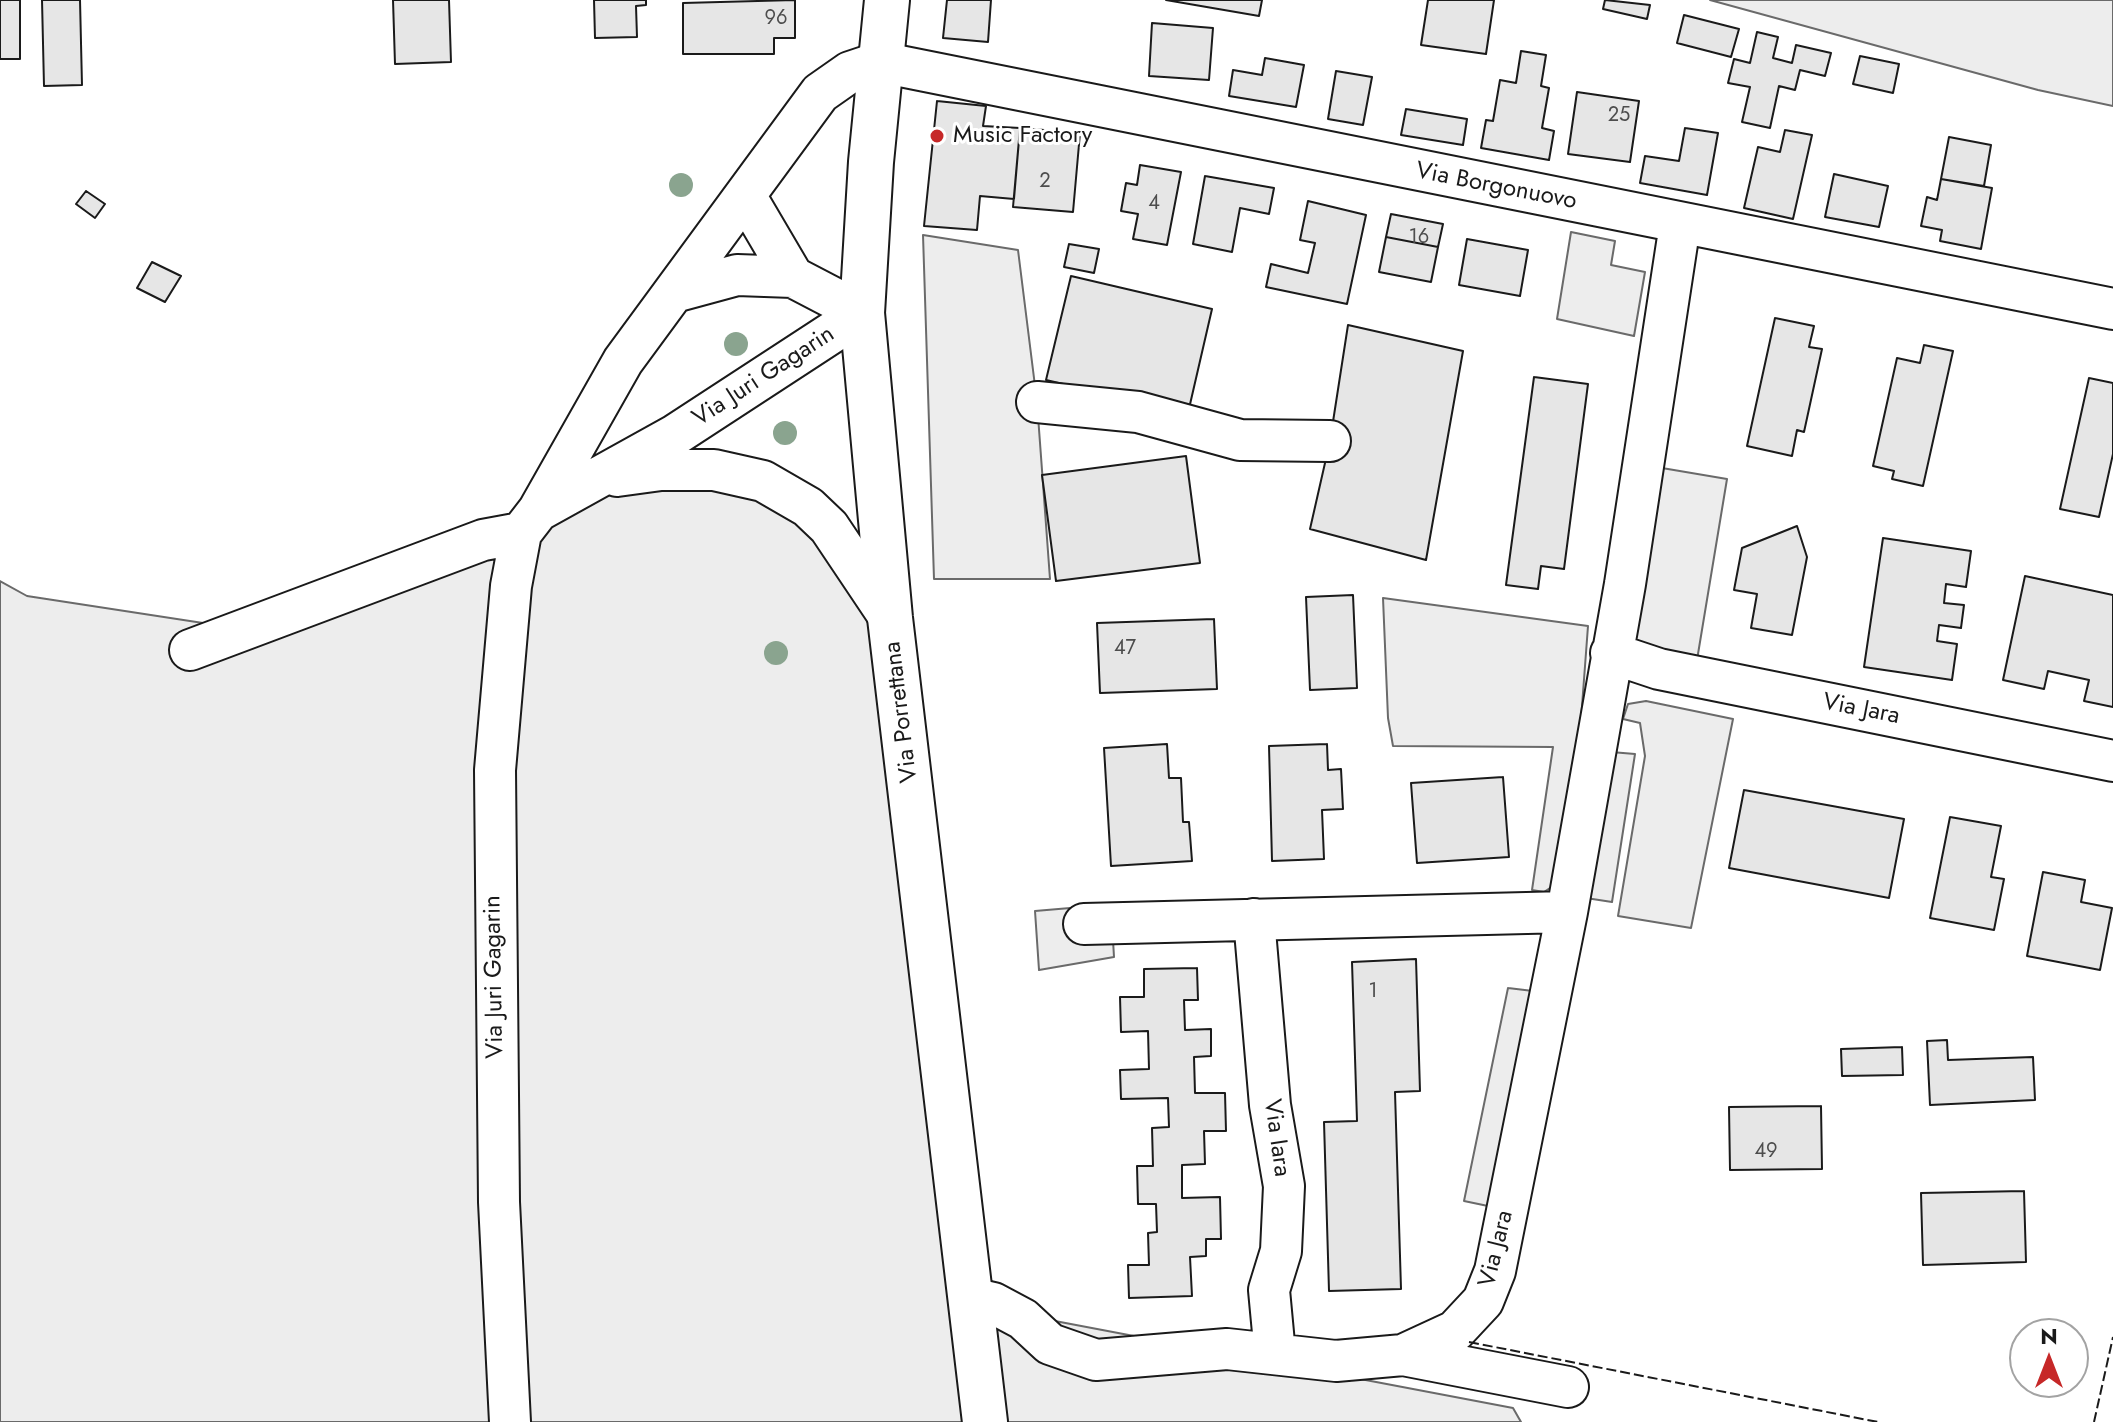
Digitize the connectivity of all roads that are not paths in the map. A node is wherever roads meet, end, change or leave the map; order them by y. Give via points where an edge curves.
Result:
1 (887, 0) edge
2 (880, 62) junction
3 (746, 197) junction
4 (1680, 224) junction
5 (793, 277) junction
6 (678, 291) junction
7 (2113, 309) edge
8 (862, 313) junction
9 (1037, 402) dead end
10 (1330, 441) dead end
11 (597, 479) junction
12 (530, 522) junction
13 (890, 618) junction
14 (190, 650) dead end
15 (1611, 653) junction
16 (2113, 761) edge
17 (1567, 912) junction
18 (1254, 919) junction
19 (1084, 924) dead end
20 (971, 1298) junction
21 (1275, 1354) junction
22 (1403, 1355) junction
23 (1568, 1387) dead end
24 (510, 1422) edge
25 (985, 1422) edge

1 - 2 main road, Via Porrettana
2 - 3 street, Via Juri Gagarin via 850,72 820,93
2 - 4 street, Via Borgonuovo
2 - 8 main road, Via Porrettana
3 - 5 street
3 - 6 street, Via Juri Gagarin
4 - 7 street, Via Borgonuovo
4 - 15 street, Via Jara
5 - 6 street, Via Juri Gagarin via 737,275
5 - 8 street, Via Juri Gagarin
6 - 12 street, Via Juri Gagarin via 623,361
8 - 11 street, Via Juri Gagarin via 675,435
8 - 13 main road, Via Porrettana
9 - 10 street via 1138,412 1240,440
11 - 12 street, Via Juri Gagarin
11 - 13 street, Via Juri Gagarin via 661,470 714,470 763,481 808,507 829,527
12 - 14 street, Via Juri Gagarin
12 - 24 street, Via Juri Gagarin via 511,586 494,784 498,1186
13 - 20 main road, Via Porrettana
15 - 16 street, Via Jara via 1659,669
15 - 17 street, Via Jara
17 - 18 street
17 - 22 street, Via Jara via 1495,1271 1483,1301 1455,1331
18 - 19 street
18 - 21 street, Via Iara via 1270,1105 1284,1186 1281,1251 1269,1290
20 - 21 street, Via Jara via 1023,1319 1050,1344 1096,1360 1227,1349
20 - 25 main road, Via Porrettana
21 - 22 street, Via Jara via 1336,1361
22 - 23 street, Via Jara

